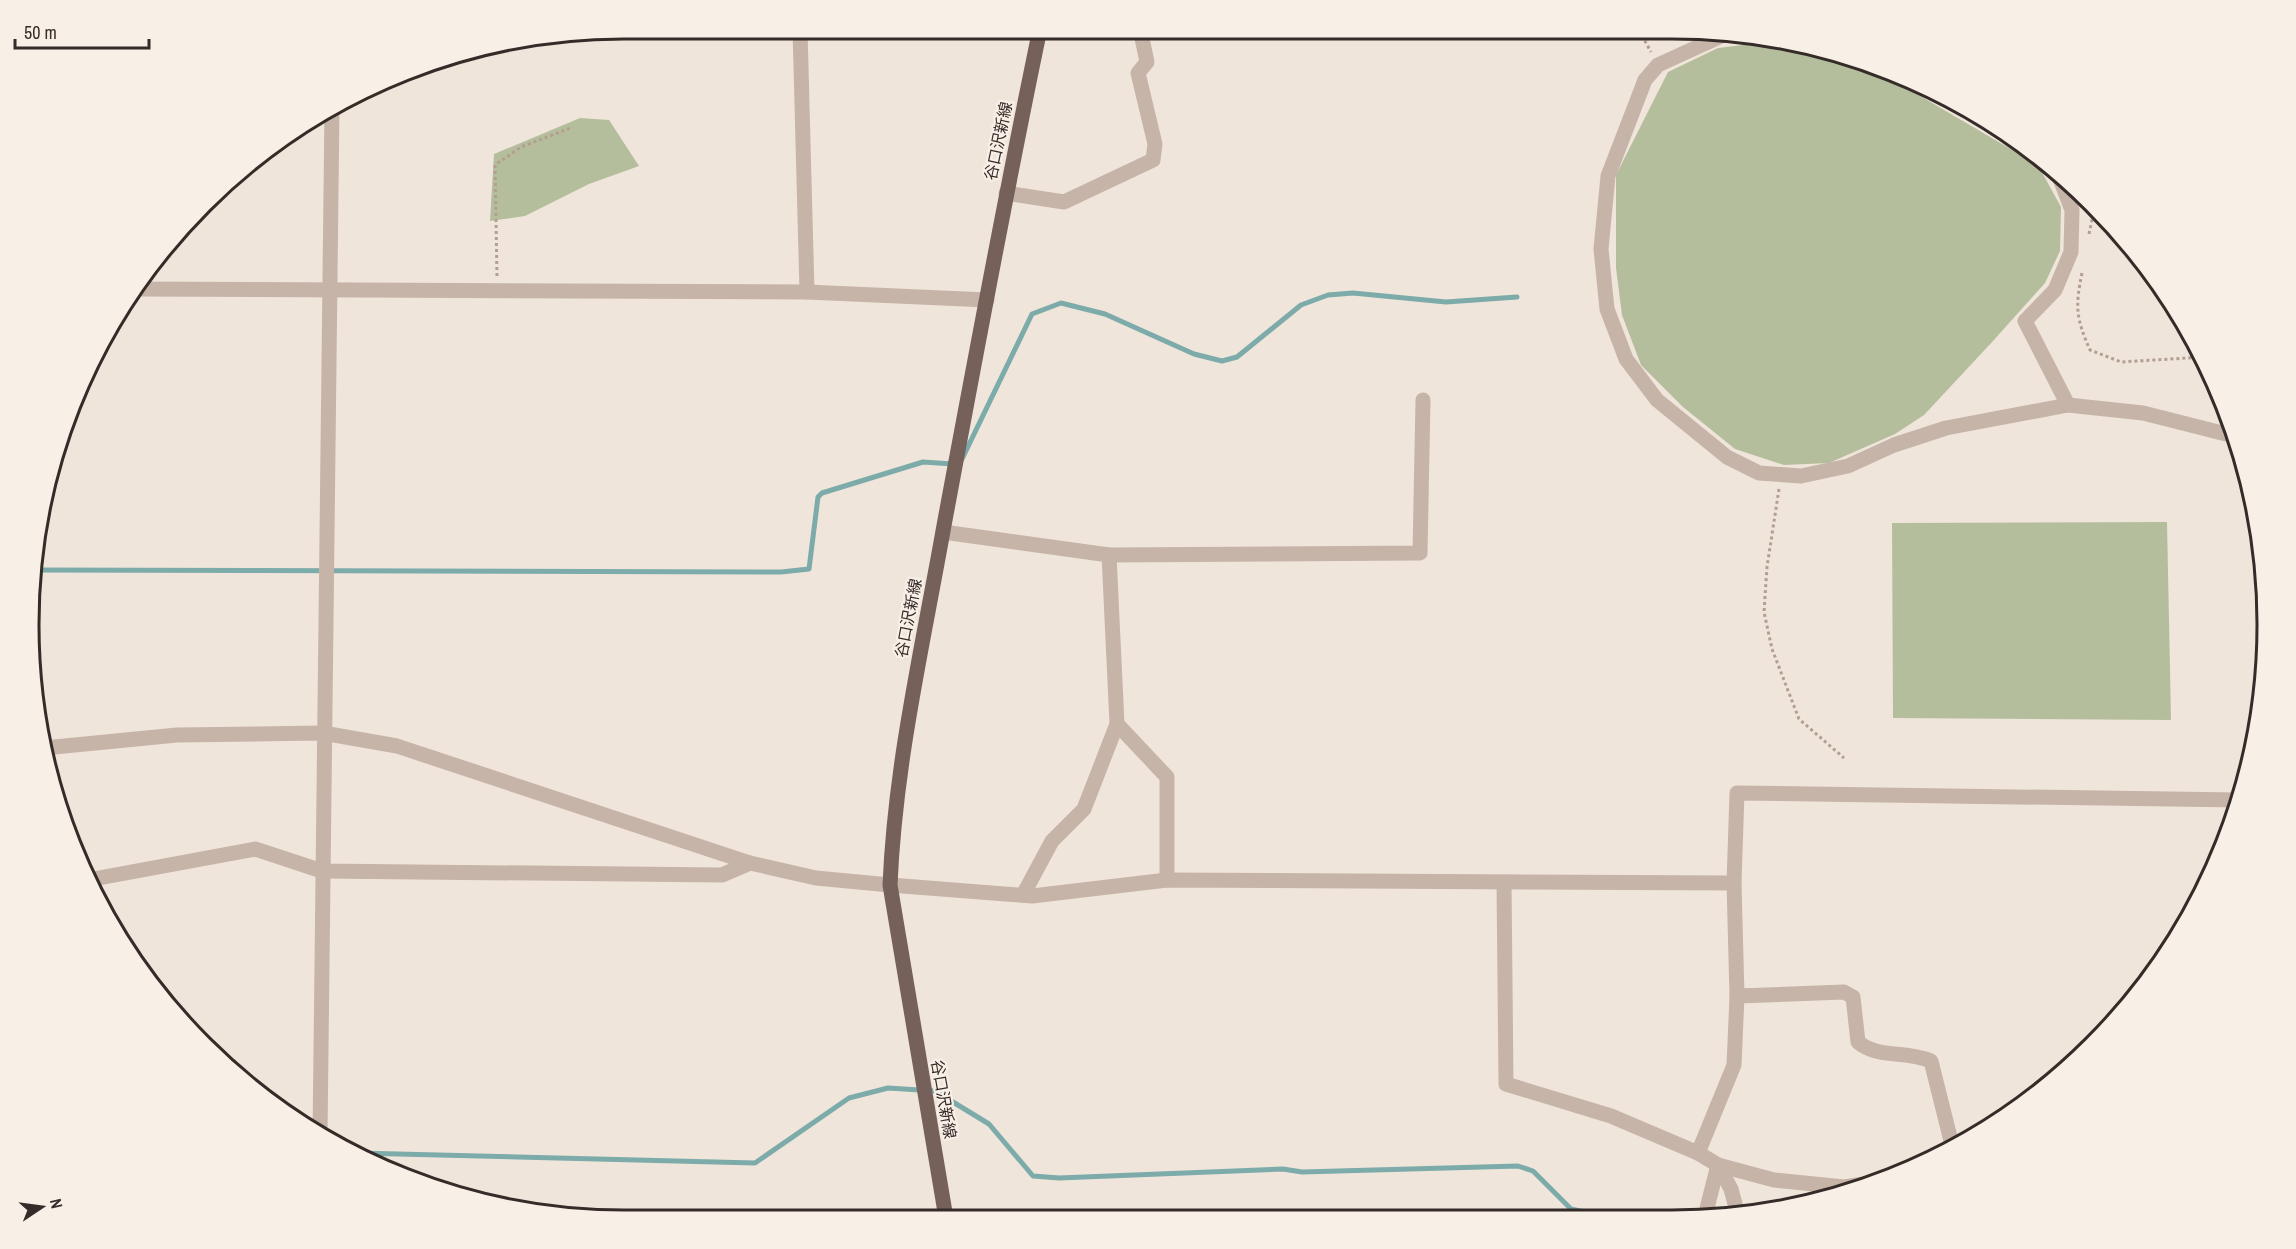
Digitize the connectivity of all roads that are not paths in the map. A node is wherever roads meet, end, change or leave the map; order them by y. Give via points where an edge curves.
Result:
1 (800, 39) edge
2 (1038, 39) edge
3 (1142, 39) edge
4 (1712, 40) edge
5 (332, 117) edge
6 (2064, 190) edge
7 (1006, 193) junction
8 (145, 289) edge
9 (330, 291) junction
10 (807, 292) junction
11 (987, 300) junction
12 (1422, 400) dead end
13 (2068, 405) junction
14 (2225, 434) edge
15 (943, 532) junction
16 (1109, 555) junction
17 (1117, 724) junction
18 (323, 733) junction
19 (52, 747) edge
20 (2230, 800) edge
21 (750, 863) junction
22 (322, 871) junction
23 (97, 878) edge
24 (1167, 880) junction
25 (1504, 882) junction
26 (1734, 882) junction
27 (890, 885) junction
28 (1023, 895) junction
29 (1737, 996) junction
30 (320, 1124) edge
31 (1951, 1139) edge
32 (1698, 1153) junction
33 (1718, 1165) junction
34 (1836, 1186) edge
35 (1736, 1206) edge
36 (1707, 1209) edge
37 (945, 1210) edge

1 - 10 street
2 - 7 main road, 谷口沢新線
3 - 7 street via 1147,62 1138,73 1155,144 1153,160 1064,202
4 - 13 street via 1658,65 1645,80 1608,176 1601,249 1607,309 1626,359 1658,400 1727,457 1759,473 1801,476 1848,466 1946,428
5 - 9 street
6 - 13 street via 2072,210 2071,252 2055,290 2025,321
7 - 11 main road, 谷口沢新線
8 - 9 street
9 - 10 street
9 - 18 street
10 - 11 street
11 - 15 main road, 谷口沢新線
12 - 16 street via 1420,553
13 - 14 street via 2143,413
15 - 16 street
15 - 27 main road, 谷口沢新線 via 912,693 892,835
16 - 17 street
17 - 24 street via 1167,777
17 - 28 street via 1084,809 1052,841
18 - 19 street via 177,735
18 - 21 street via 397,747
18 - 22 street
20 - 26 street via 1737,793
21 - 22 street via 722,875
21 - 27 street via 816,878
22 - 23 street via 255,849
22 - 30 street
24 - 25 street
24 - 28 street
25 - 26 street
25 - 32 street via 1506,1084 1611,1116
26 - 29 street
27 - 28 street
27 - 37 main road, 谷口沢新線
29 - 31 street via 1844,992 1853,997 1858,1042 1869,1051 1917,1055 1931,1061
29 - 32 street via 1734,1065
32 - 33 street
33 - 34 street via 1774,1180
33 - 35 street
33 - 36 street

